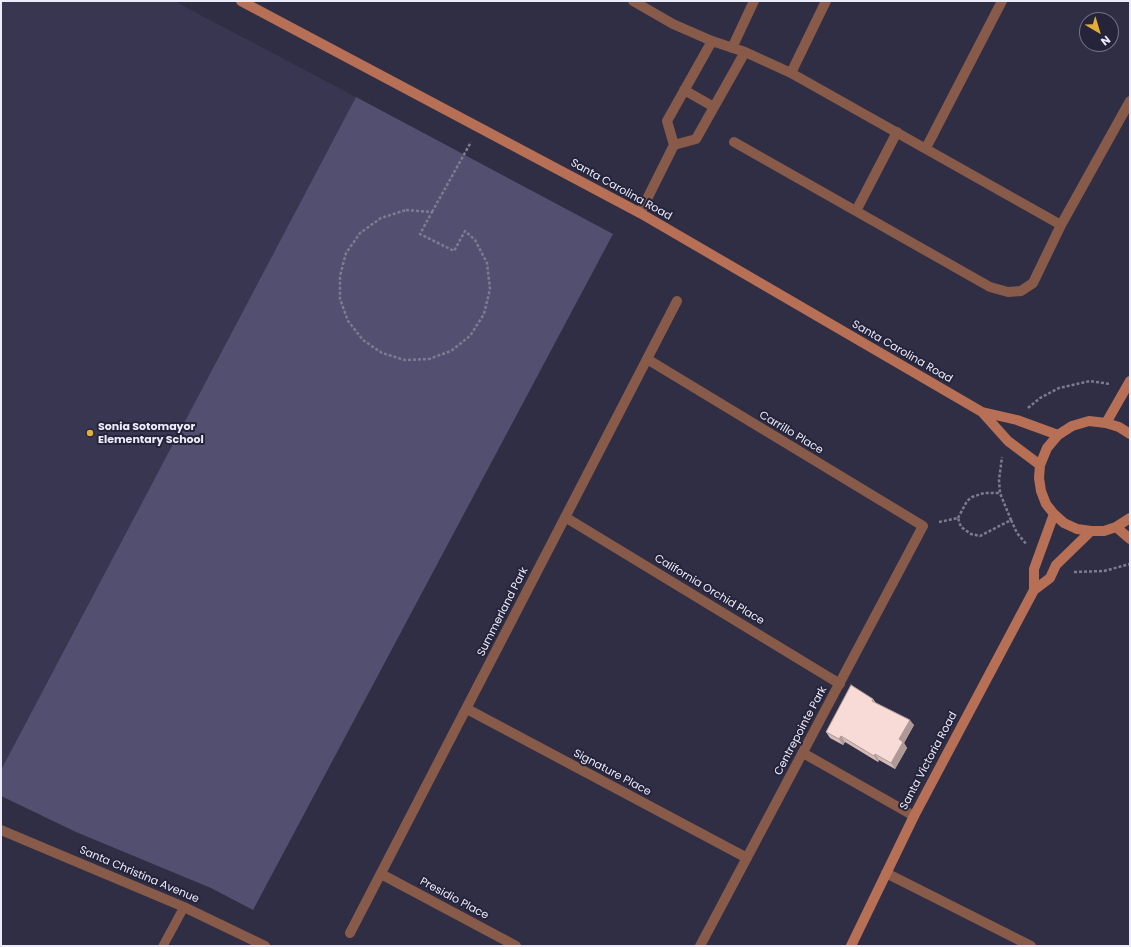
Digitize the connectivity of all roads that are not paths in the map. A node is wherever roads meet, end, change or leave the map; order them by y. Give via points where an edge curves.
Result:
1 (241, 1) edge
2 (633, 1) edge
3 (754, 1) edge
4 (826, 1) edge
5 (1002, 1) edge
6 (712, 41) junction
7 (732, 48) junction
8 (745, 52) junction
9 (790, 73) junction
10 (684, 90) junction
11 (1130, 100) edge
12 (714, 107) junction
13 (897, 132) junction
14 (734, 142) dead end
15 (674, 145) junction
16 (926, 148) junction
17 (856, 211) junction
18 (640, 213) junction
19 (1061, 225) junction
20 (677, 301) dead end
21 (647, 359) junction
22 (1130, 381) edge
23 (982, 412) junction
24 (1106, 423) junction
25 (1130, 434) edge
26 (1058, 435) junction
27 (1040, 465) junction
28 (1054, 514) junction
29 (565, 517) junction
30 (1130, 518) edge
31 (923, 526) joint
32 (1116, 527) junction
33 (1090, 531) junction
34 (1130, 540) edge
35 (1034, 590) junction
36 (840, 684) junction
37 (466, 708) junction
38 (803, 753) junction
39 (914, 816) junction
40 (1, 830) edge
41 (747, 858) junction
42 (886, 872) junction
43 (381, 874) junction
44 (184, 907) junction
45 (350, 933) dead end
46 (163, 946) edge
47 (266, 946) edge
48 (516, 946) edge
49 (700, 946) edge
50 (851, 946) edge
51 (1031, 946) edge

1 - 18 street, Santa Carolina Road
2 - 6 street
3 - 7 street
4 - 9 street
5 - 16 street
6 - 7 street
6 - 10 street
7 - 8 street
8 - 9 street
8 - 12 street
9 - 13 street
10 - 12 street
10 - 15 street via 667,121
11 - 19 street
12 - 15 street via 696,139
13 - 16 street
13 - 17 street
14 - 17 street
15 - 18 street
16 - 19 street
17 - 19 street via 990,287 1008,292 1021,291 1033,283
18 - 23 street, Santa Carolina Road
20 - 21 street, Summerland Park
21 - 29 street, Summerland Park
21 - 31 street, Carrillo Place
22 - 24 street
23 - 26 street, Santa Carolina Road via 1017,420
23 - 27 street, Santa Carolina Road via 1008,441
24 - 25 street
24 - 26 street via 1089,422 1072,426
26 - 27 street via 1047,448
27 - 28 street via 1041,492
28 - 33 street via 1064,523
28 - 35 street, Santa Victoria Road via 1034,569
29 - 36 street, California Orchid Place
29 - 37 street, Summerland Park
30 - 32 street
31 - 36 street, Centrepointe Park
32 - 33 street
32 - 34 street
33 - 35 street, Santa Victoria Road via 1056,565 1050,578
35 - 39 street, Santa Victoria Road
36 - 38 street, Centrepointe Park
37 - 41 street, Signature Place
37 - 43 street, Summerland Park
38 - 39 street
38 - 41 street, Centrepointe Park
39 - 42 street, Santa Victoria Road
40 - 44 street, Santa Christina Avenue
41 - 49 street, Centrepointe Park
42 - 50 street, Santa Victoria Road
42 - 51 street
43 - 45 street, Summerland Park
43 - 48 street, Presidio Place
44 - 46 lane
44 - 47 street, Santa Christina Avenue

